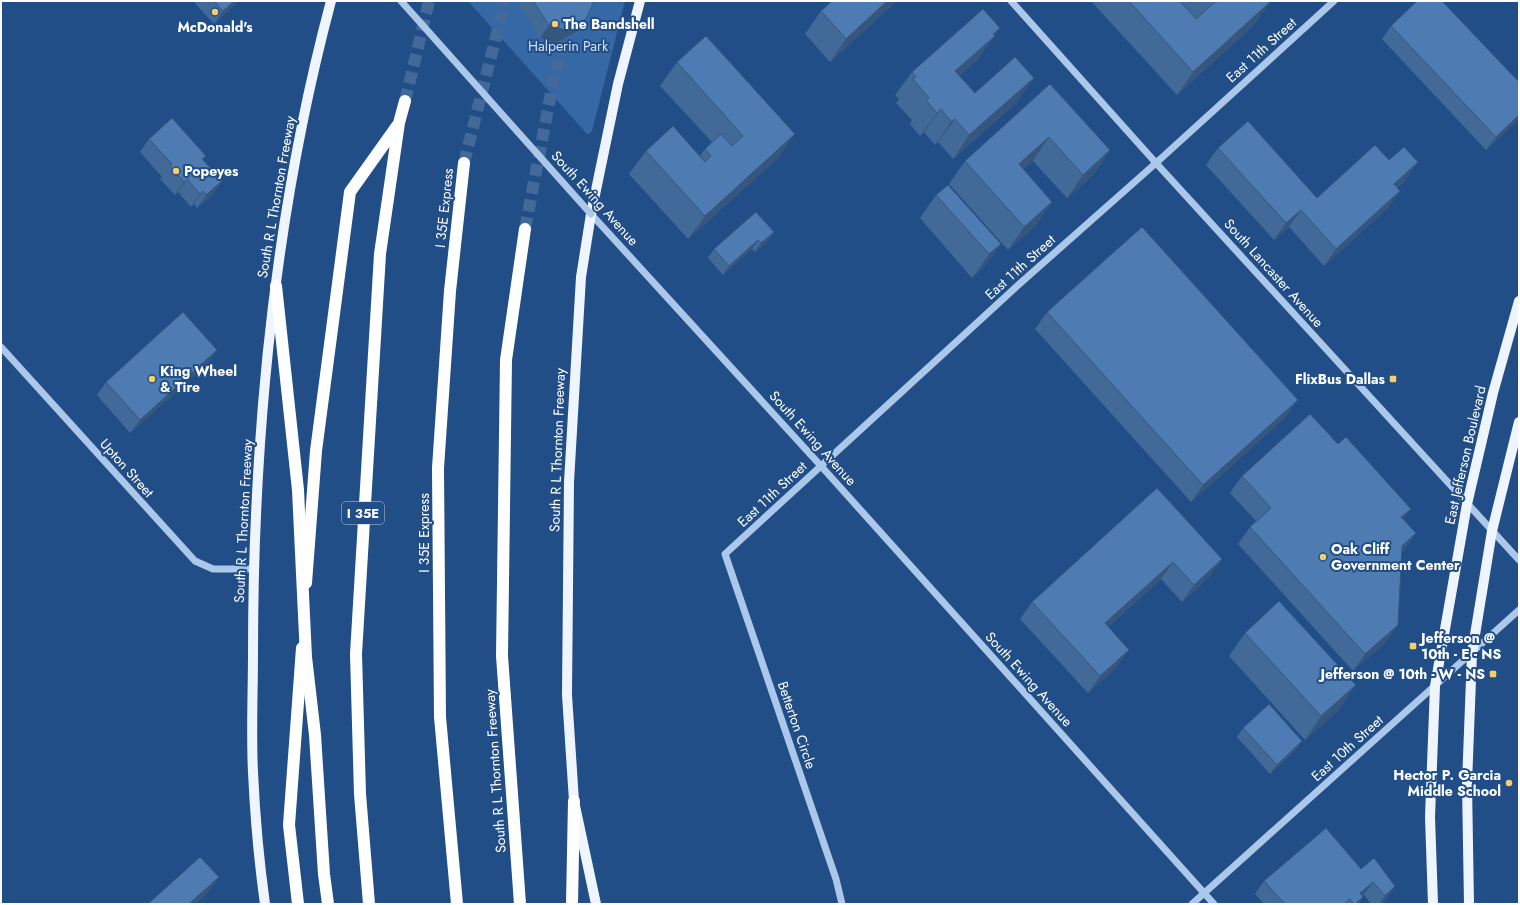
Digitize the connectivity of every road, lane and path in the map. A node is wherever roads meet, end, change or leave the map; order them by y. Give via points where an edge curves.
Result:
1 (331, 1) edge
2 (401, 1) edge
3 (640, 1) edge
4 (1011, 1) edge
5 (1334, 1) edge
6 (405, 101) tunnel mouth
7 (399, 123) junction
8 (464, 163) tunnel mouth
9 (1156, 163) junction
10 (591, 214) junction
11 (525, 229) tunnel mouth
12 (276, 286) junction
13 (1519, 301) edge
14 (1, 347) edge
15 (1519, 422) edge
16 (821, 466) junction
17 (1467, 504) junction
18 (1492, 531) junction
19 (725, 554) joint
20 (1519, 560) edge
21 (253, 569) junction
22 (1519, 610) edge
23 (1472, 653) junction
24 (1435, 686) junction
25 (574, 801) junction
26 (1204, 893) junction
27 (266, 904) edge
28 (298, 904) edge
29 (328, 904) edge
30 (369, 904) edge
31 (457, 904) edge
32 (520, 904) edge
33 (572, 904) edge
34 (596, 904) edge
35 (842, 904) edge
36 (1192, 904) edge
37 (1214, 904) edge
38 (1433, 904) edge
39 (1469, 904) edge

1 - 12 main road, South R L Thornton Freeway via 296,159
2 - 10 street, South Ewing Avenue, bridge
3 - 10 main road, South R L Thornton Freeway via 618,84
4 - 9 street, South Lancaster Avenue
5 - 9 street, East 11th Street
6 - 7 highway, I 35E
7 - 28 highway via 350,192 348,199 316,451 289,826
7 - 30 highway, I 35E via 380,254 357,646 360,794
8 - 31 highway, I 35E Express via 450,291 438,468 440,717
9 - 16 street, East 11th Street
9 - 17 street, South Lancaster Avenue
10 - 16 street, South Ewing Avenue
10 - 25 main road, South R L Thornton Freeway via 581,277 569,482 567,695
11 - 32 highway, South R L Thornton Freeway via 506,360 502,656
12 - 21 main road, South R L Thornton Freeway via 266,365
12 - 29 highway, bridge via 298,490 306,657
13 - 17 main road, East Jefferson Boulevard via 1493,393
14 - 21 street, Upton Street via 195,561 213,569
15 - 18 main road
16 - 19 street, East 11th Street
16 - 26 street, South Ewing Avenue
17 - 18 street, South Lancaster Avenue
17 - 24 main road, East Jefferson Boulevard
18 - 20 street, South Lancaster Avenue
18 - 23 main road
19 - 35 street, Betterton Circle via 836,879
21 - 27 main road, South R L Thornton Freeway via 253,771
22 - 23 street, East 10th Street
23 - 24 street, East 10th Street
23 - 39 main road via 1467,784
24 - 26 street, East 10th Street
24 - 38 main road, East Jefferson Boulevard via 1430,817
25 - 33 highway
25 - 34 main road, South R L Thornton Freeway
26 - 36 street, East 10th Street
26 - 37 street, South Ewing Avenue

